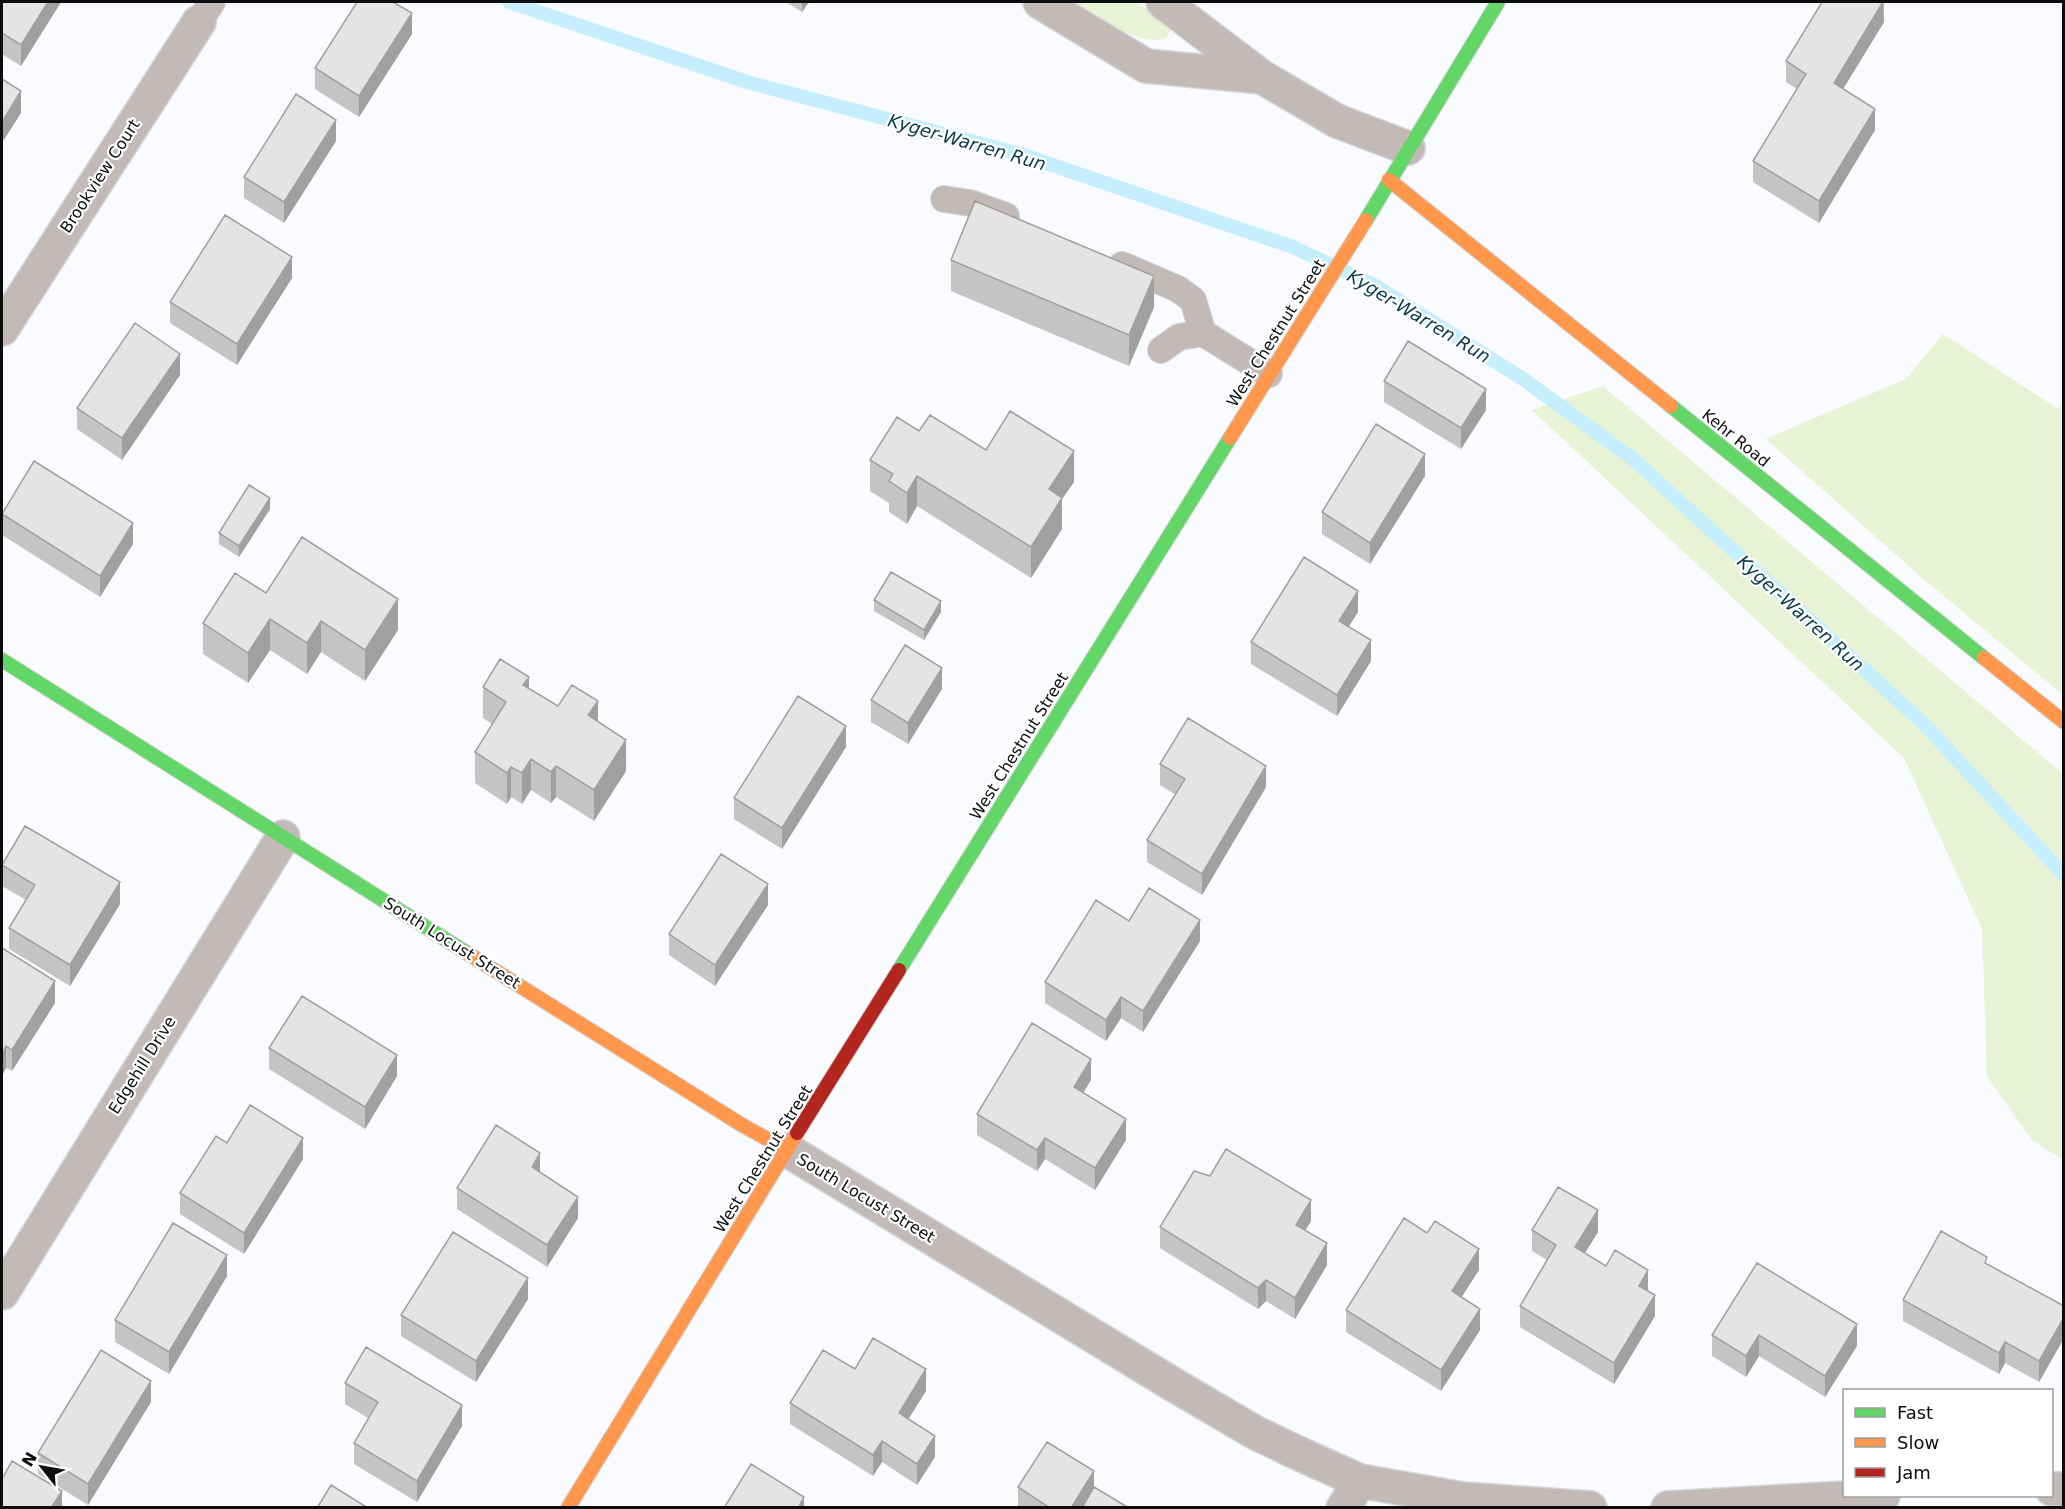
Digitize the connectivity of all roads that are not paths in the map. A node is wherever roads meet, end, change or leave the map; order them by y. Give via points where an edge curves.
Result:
1 (1040, 2) edge
2 (1163, 2) edge
3 (1498, 2) edge
4 (206, 12) edge
5 (1262, 77) junction
6 (1408, 148) junction
7 (1389, 180) junction
8 (944, 199) dead end
9 (1025, 224) edge
10 (1101, 256) edge
11 (2, 329) edge
12 (1203, 333) junction
13 (1161, 350) dead end
14 (1269, 374) junction
15 (2, 660) edge
16 (2064, 722) edge
17 (283, 837) junction
18 (787, 1150) junction
19 (2, 1293) edge
20 (1352, 1494) edge
21 (1865, 1497) edge
22 (568, 1508) edge
23 (1590, 1508) edge
24 (1668, 1508) edge

1 - 5 street via 1146,66
2 - 5 street
3 - 6 main road, West Chestnut Street
4 - 11 street, Brookview Court
5 - 6 street via 1337,121
6 - 7 main road, West Chestnut Street
7 - 14 main road, West Chestnut Street
7 - 16 main road, Kehr Road
8 - 9 lane via 970,202
10 - 12 lane via 1178,289 1192,300
12 - 13 lane via 1179,337
12 - 14 lane
14 - 18 main road, West Chestnut Street
15 - 17 main road, South Locust Street
17 - 18 main road, South Locust Street
17 - 19 street, Edgehill Drive
18 - 20 street, South Locust Street
18 - 22 main road, West Chestnut Street
20 - 23 street, South Locust Street
21 - 24 street

